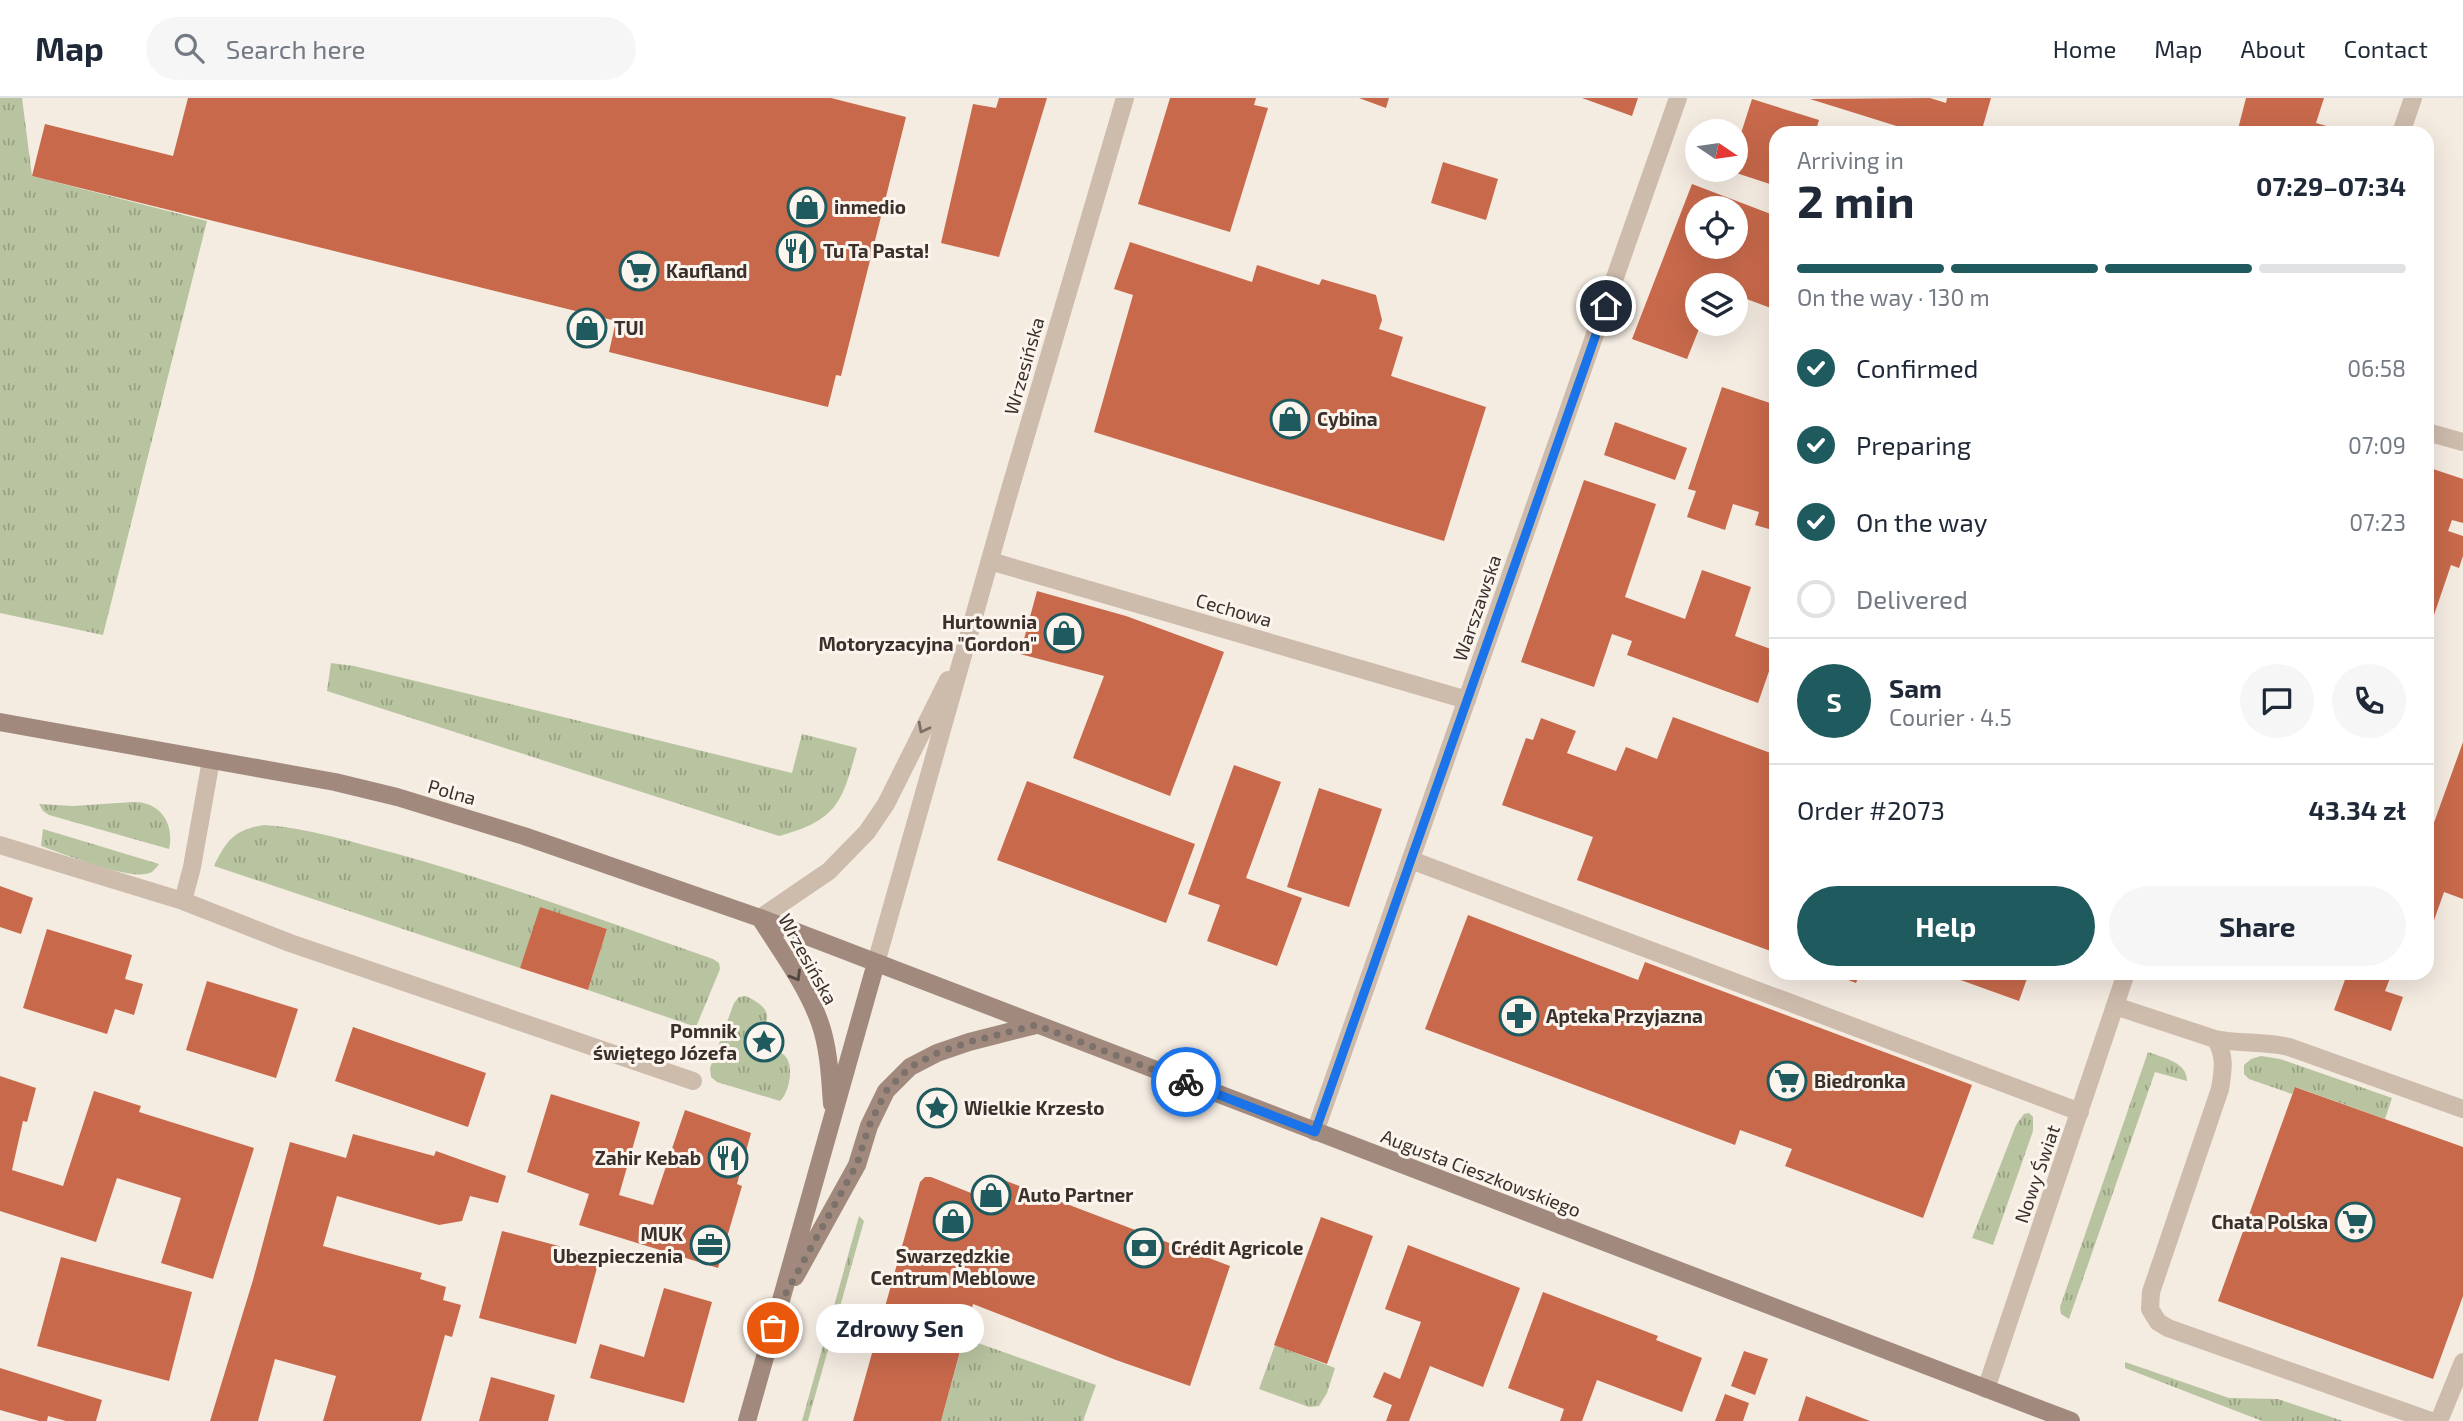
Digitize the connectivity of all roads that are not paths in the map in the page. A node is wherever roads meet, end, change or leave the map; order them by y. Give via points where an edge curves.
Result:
1 (1125, 98) edge
2 (1678, 98) edge
3 (2413, 98) edge
4 (2403, 126) edge
5 (2434, 434) edge
6 (2463, 442) edge
7 (990, 561) junction
8 (965, 646) junction
9 (1467, 700) junction
10 (0, 722) edge
11 (211, 760) junction
12 (0, 845) edge
13 (1411, 860) junction
14 (183, 901) junction
15 (760, 918) junction
16 (876, 963) junction
17 (2124, 980) edge
18 (2115, 1006) junction
19 (1036, 1025) junction
20 (2215, 1039) junction
21 (693, 1081) dead end
22 (2463, 1109) edge
23 (2080, 1112) junction
24 (833, 1115) junction
25 (1315, 1132) junction
26 (780, 1304) junction
27 (2463, 1362) edge
28 (1986, 1389) junction
29 (747, 1421) edge
30 (2071, 1421) edge
31 (2431, 1421) edge
32 (2440, 1421) edge

1 - 7 street, Wrzesińska
2 - 9 street, Warszawska
3 - 4 street
5 - 6 street
7 - 8 street, Wrzesińska
7 - 9 street, Cechowa
8 -> 15 street, Wrzesińska via 877,820 829,871
8 - 16 street, Wrzesińska
9 - 13 street, Warszawska
10 - 11 street, Polna
11 - 14 street
11 - 15 street, Polna via 335,782 449,812
12 - 14 street
13 - 23 street
13 - 25 street, Warszawska
14 - 21 street via 290,943
15 - 16 street, Polna
15 -> 24 street, Wrzesińska via 819,1021
16 - 19 street, Augusta Cieszkowskiego
16 - 24 street, Wrzesińska
17 - 18 street, Nowy Świat
18 - 20 street
18 - 23 street, Nowy Świat
19 - 25 street, Augusta Cieszkowskiego
19 - 26 street, Wrzesińska via 937,1053 910,1067 886,1091 857,1164
20 - 22 street via 2289,1047
20 - 31 street via 2223,1056 2220,1089 2151,1292 2152,1314 2175,1332
23 - 28 street, Nowy Świat
24 - 26 street, Wrzesińska
25 - 28 street, Augusta Cieszkowskiego
26 - 29 street, Wrzesińska
27 - 32 street
28 - 30 street, Augusta Cieszkowskiego

